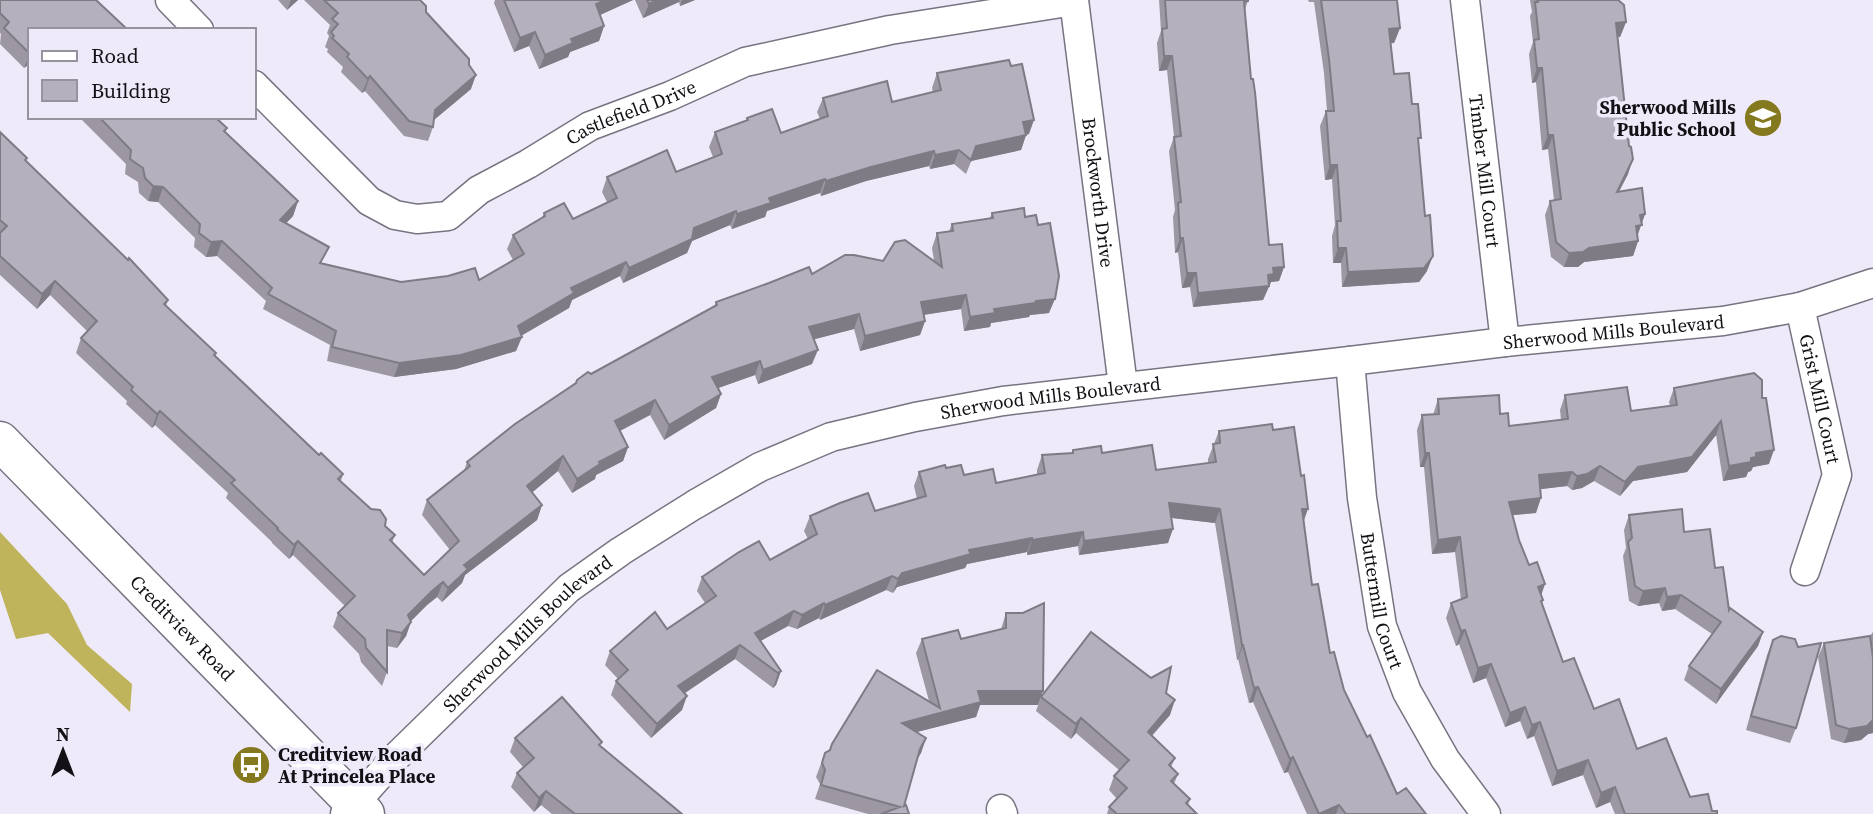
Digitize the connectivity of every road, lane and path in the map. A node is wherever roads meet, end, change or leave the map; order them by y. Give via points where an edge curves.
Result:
1 (170, 0) edge
2 (1074, 0) edge
3 (1465, 0) edge
4 (198, 28) edge
5 (256, 87) edge
6 (1873, 284) edge
7 (1800, 307) junction
8 (1505, 342) junction
9 (1350, 362) junction
10 (1123, 386) junction
11 (0, 441) edge
12 (1805, 571) dead end
13 (355, 810) edge
14 (1486, 814) edge

1 - 4 street
2 - 5 street, Castlefield Drive via 890,30 745,62 590,126 479,190 448,216 417,219 395,215 369,201
2 - 10 street, Brockworth Drive
3 - 8 street, Timber Mill Court
6 - 7 street, Sherwood Mills Boulevard
7 - 8 street, Sherwood Mills Boulevard via 1723,321
7 - 12 street, Grist Mill Court via 1837,475
8 - 9 street, Sherwood Mills Boulevard
9 - 10 street, Sherwood Mills Boulevard
9 - 14 street, Buttermill Court via 1362,498 1382,626 1407,692 1446,759
10 - 13 street, Sherwood Mills Boulevard via 915,417 831,437 760,467 569,588 395,758
11 - 13 main road, Creditview Road

